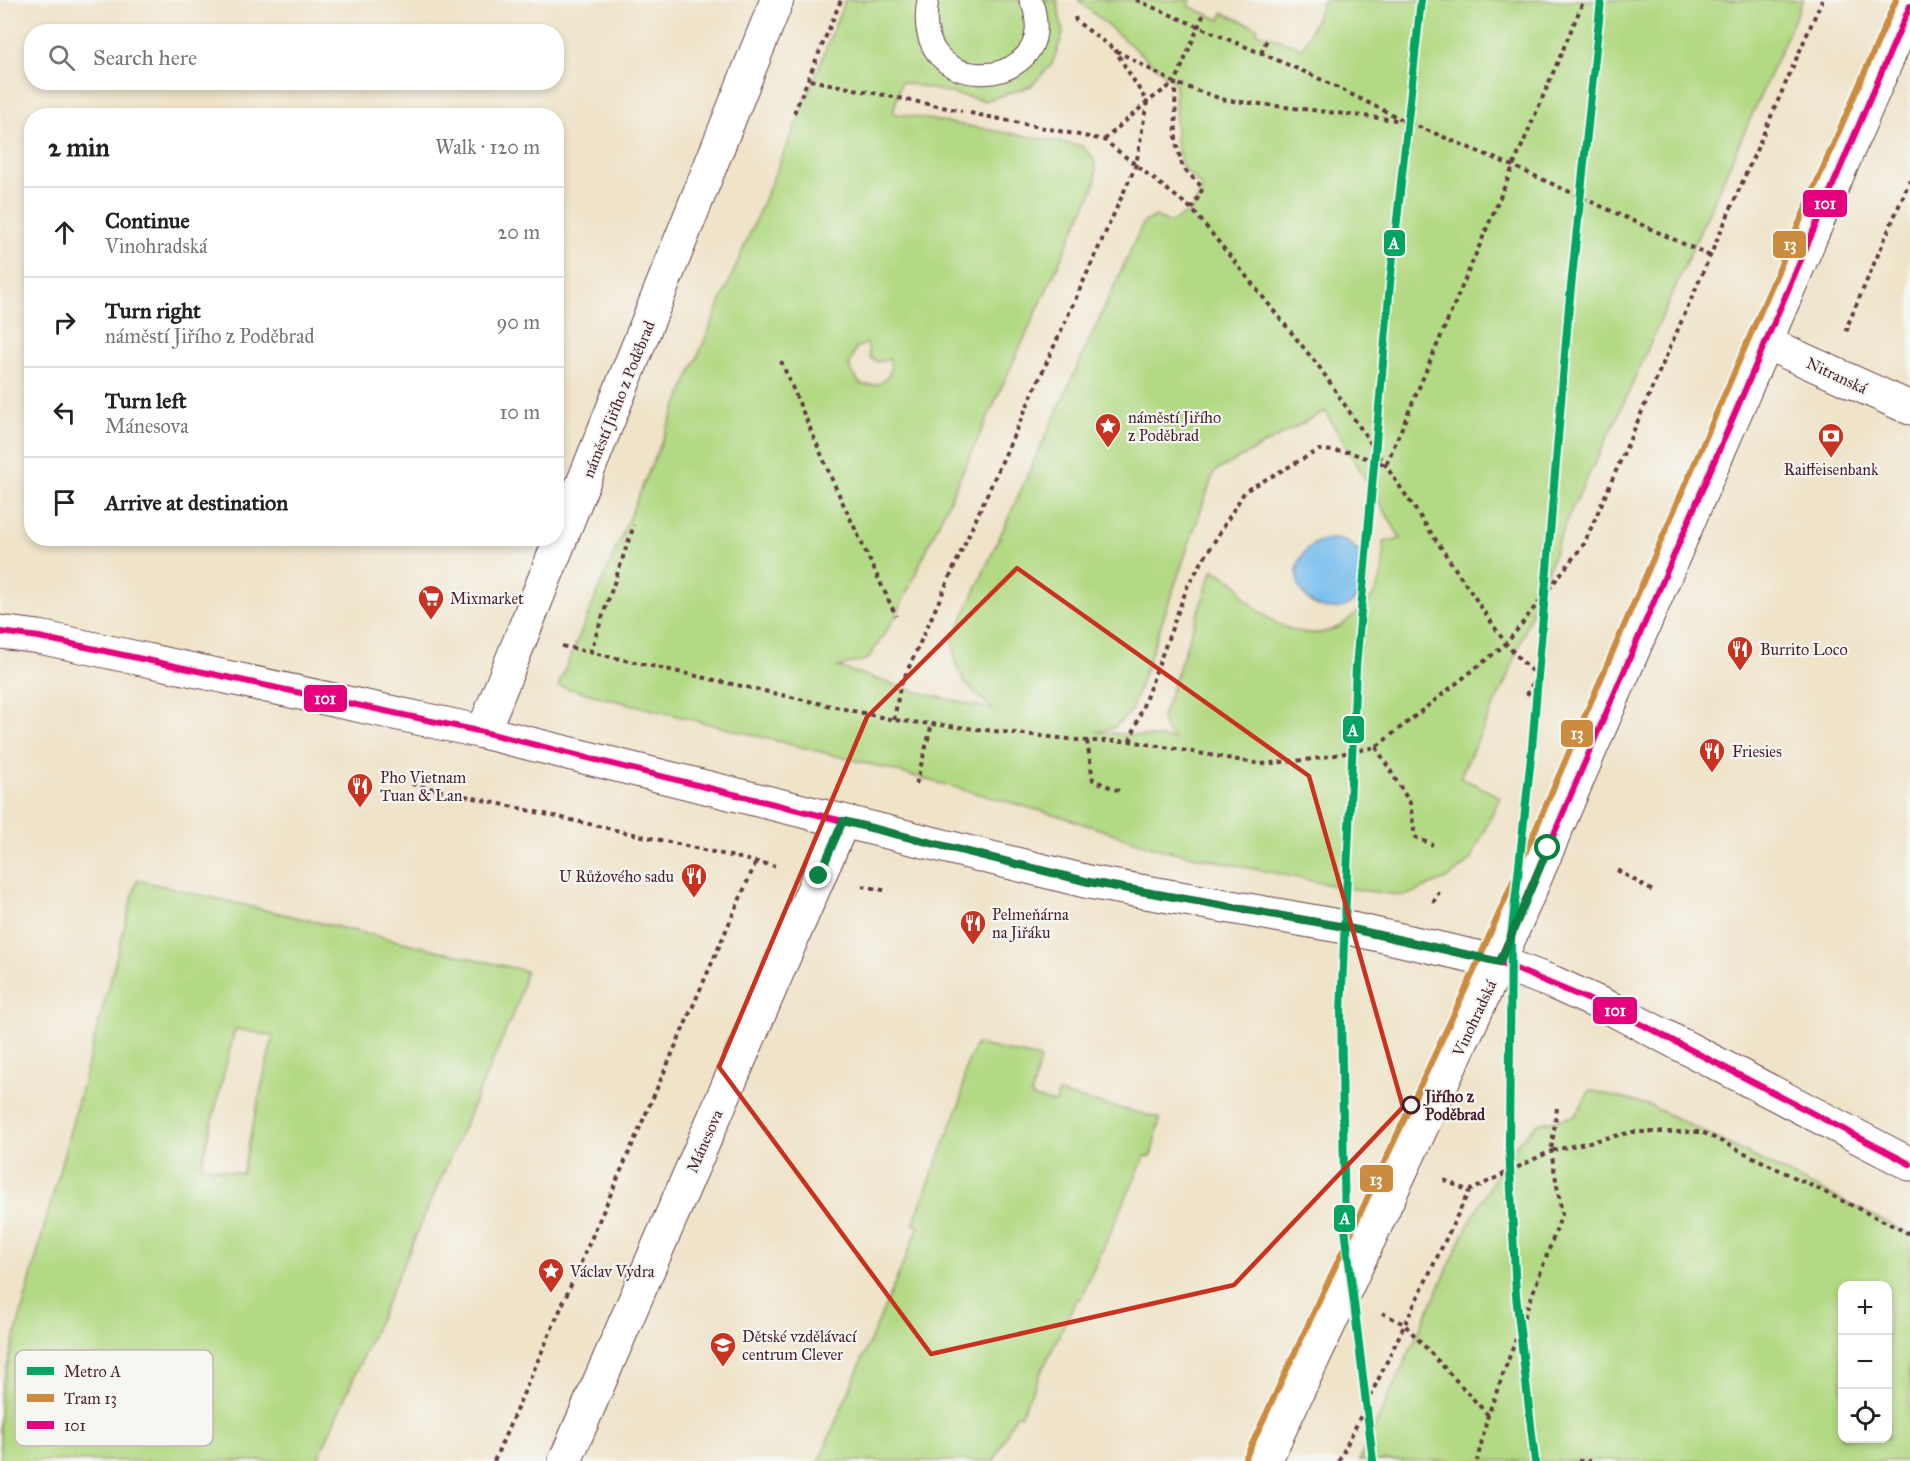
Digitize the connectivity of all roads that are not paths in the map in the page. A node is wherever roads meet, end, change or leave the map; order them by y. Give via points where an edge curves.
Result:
1 (777, 0) edge
2 (928, 0) edge
3 (1030, 0) edge
4 (1910, 6) edge
5 (1764, 342) junction
6 (1910, 408) edge
7 (564, 534) edge
8 (559, 546) edge
9 (0, 632) edge
10 (483, 732) junction
11 (843, 821) junction
12 (1500, 962) junction
13 (1910, 1164) edge
14 (565, 1461) edge
15 (1265, 1461) edge

1 - 7 street, náměstí Jiřího z Poděbrad
2 - 3 lane via 924,19 933,49 954,70 987,74 1008,69 1028,53 1037,31
4 - 5 street, Vinohradská
5 - 6 street, Nitranská
5 - 12 street, Vinohradská
8 - 10 street, náměstí Jiřího z Poděbrad
9 - 10 street via 39,637
10 - 11 street
11 - 12 street via 1089,882 1339,926
11 - 14 street, Mánesova
12 - 13 street via 1616,1011
12 - 15 street, Vinohradská

